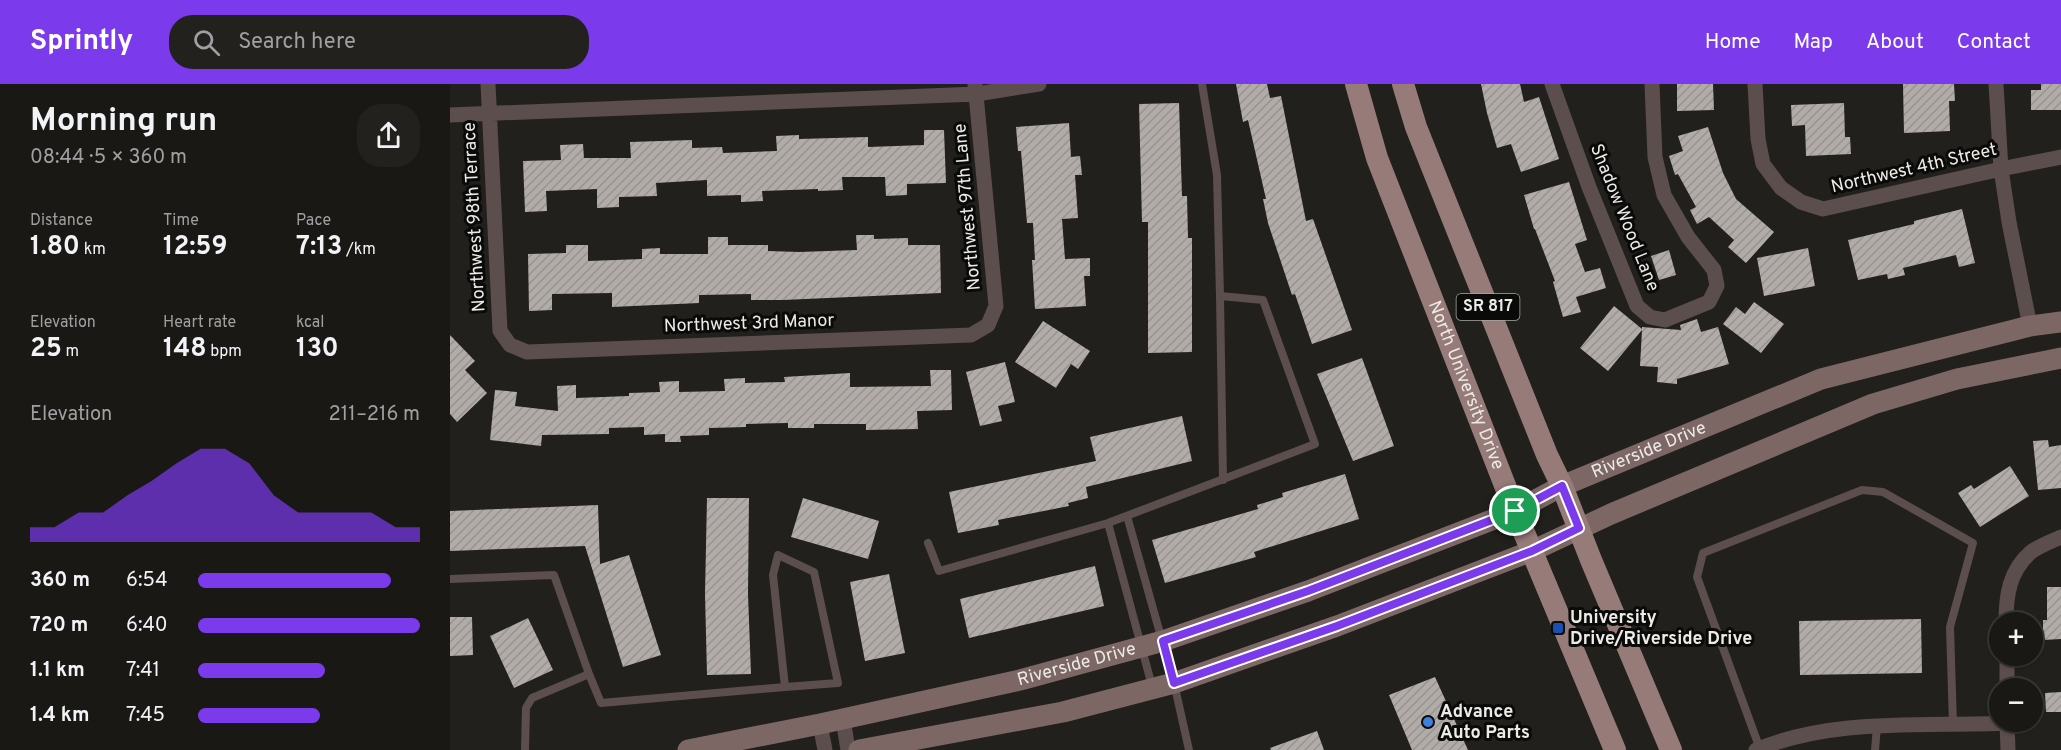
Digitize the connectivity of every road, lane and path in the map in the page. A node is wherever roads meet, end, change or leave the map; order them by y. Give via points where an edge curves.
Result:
1 (488, 84) edge
2 (1039, 84) edge
3 (1202, 84) edge
4 (1356, 84) edge
5 (1403, 84) edge
6 (1552, 84) edge
7 (1652, 84) edge
8 (1755, 84) edge
9 (1996, 84) edge
10 (976, 89) edge
11 (489, 114) junction
12 (450, 115) edge
13 (2061, 157) edge
14 (2001, 169) junction
15 (1220, 296) junction
16 (2061, 322) edge
17 (988, 325) joint
18 (2030, 326) junction
19 (510, 345) joint
20 (2061, 358) edge
21 (1223, 480) junction
22 (1562, 486) junction
23 (1515, 511) junction
24 (1127, 516) junction
25 (1108, 522) junction
26 (1579, 528) junction
27 (2061, 537) edge
28 (928, 543) dead end
29 (1532, 551) junction
30 (450, 579) edge
31 (2006, 612) edge
32 (1163, 641) junction
33 (1141, 647) junction
34 (589, 674) junction
35 (1174, 683) junction
36 (785, 687) junction
37 (1153, 688) junction
38 (843, 719) junction
39 (1989, 723) edge
40 (820, 724) junction
41 (1953, 725) junction
42 (1877, 726) junction
43 (2007, 732) edge
44 (1758, 749) edge
45 (525, 750) edge
46 (688, 750) edge
47 (825, 750) edge
48 (848, 750) edge
49 (859, 750) edge
50 (1189, 750) edge
51 (1615, 750) edge
52 (1671, 750) edge
53 (1875, 750) edge
54 (2008, 750) edge

1 - 11 street, Northwest 98th Terrace
2 - 10 street
3 - 15 lane via 1217,175
4 - 23 main road, North University Drive / SR 817 via 1377,158
5 - 22 main road, SR 817 via 1546,455
6 - 7 street, Shadow Wood Lane via 1637,306 1650,317 1665,320 1709,302 1717,286 1714,270 1688,237 1664,195 1655,157
8 - 14 street, Northwest 4th Street via 1762,164 1781,188 1801,202 1823,209
9 - 14 street
10 - 11 street
10 - 17 street, Northwest 97th Lane via 996,306
11 - 12 street
11 - 19 street, Northwest 98th Terrace via 500,331
13 - 14 street, Northwest 4th Street
14 - 18 street
15 - 21 lane
15 - 21 lane via 1263,300 1315,444
16 - 18 street, Riverside Drive
17 - 19 street, Northwest 3rd Manor via 971,335 527,352
18 - 22 street, Riverside Drive via 1821,380
20 - 26 street via 1957,379 1873,405
21 - 24 lane
22 - 23 street, Riverside Drive
22 - 26 main road, SR 817
23 - 29 main road, North University Drive / SR 817
23 - 32 street, Riverside Drive via 1308,591
24 - 25 lane
24 - 32 lane
25 - 28 lane via 939,572
25 - 33 lane
26 - 29 street
26 - 52 main road, SR 817
27 - 31 street via 2031,552 2015,572 2006,598
29 - 35 street
29 - 51 main road, North University Drive / SR 817
30 - 34 lane via 555,575
32 - 33 street, Riverside Drive
32 - 35 lane
33 - 37 lane
33 - 38 street, Riverside Drive via 1020,680
34 - 36 lane via 601,703
34 - 45 lane via 532,698 526,708
35 - 37 street
35 - 50 lane
36 - 36 lane via 773,575 778,555 814,572 838,683
37 - 49 street via 1063,712
38 - 40 street, Riverside Drive
38 - 48 street
39 - 41 street
40 - 46 street, Riverside Drive
40 - 47 street
41 - 42 street
41 - 44 lane via 1950,627 1972,543 1883,492 1862,490 1703,553 1697,577
42 - 44 street via 1781,740
42 - 53 lane
43 - 54 street

